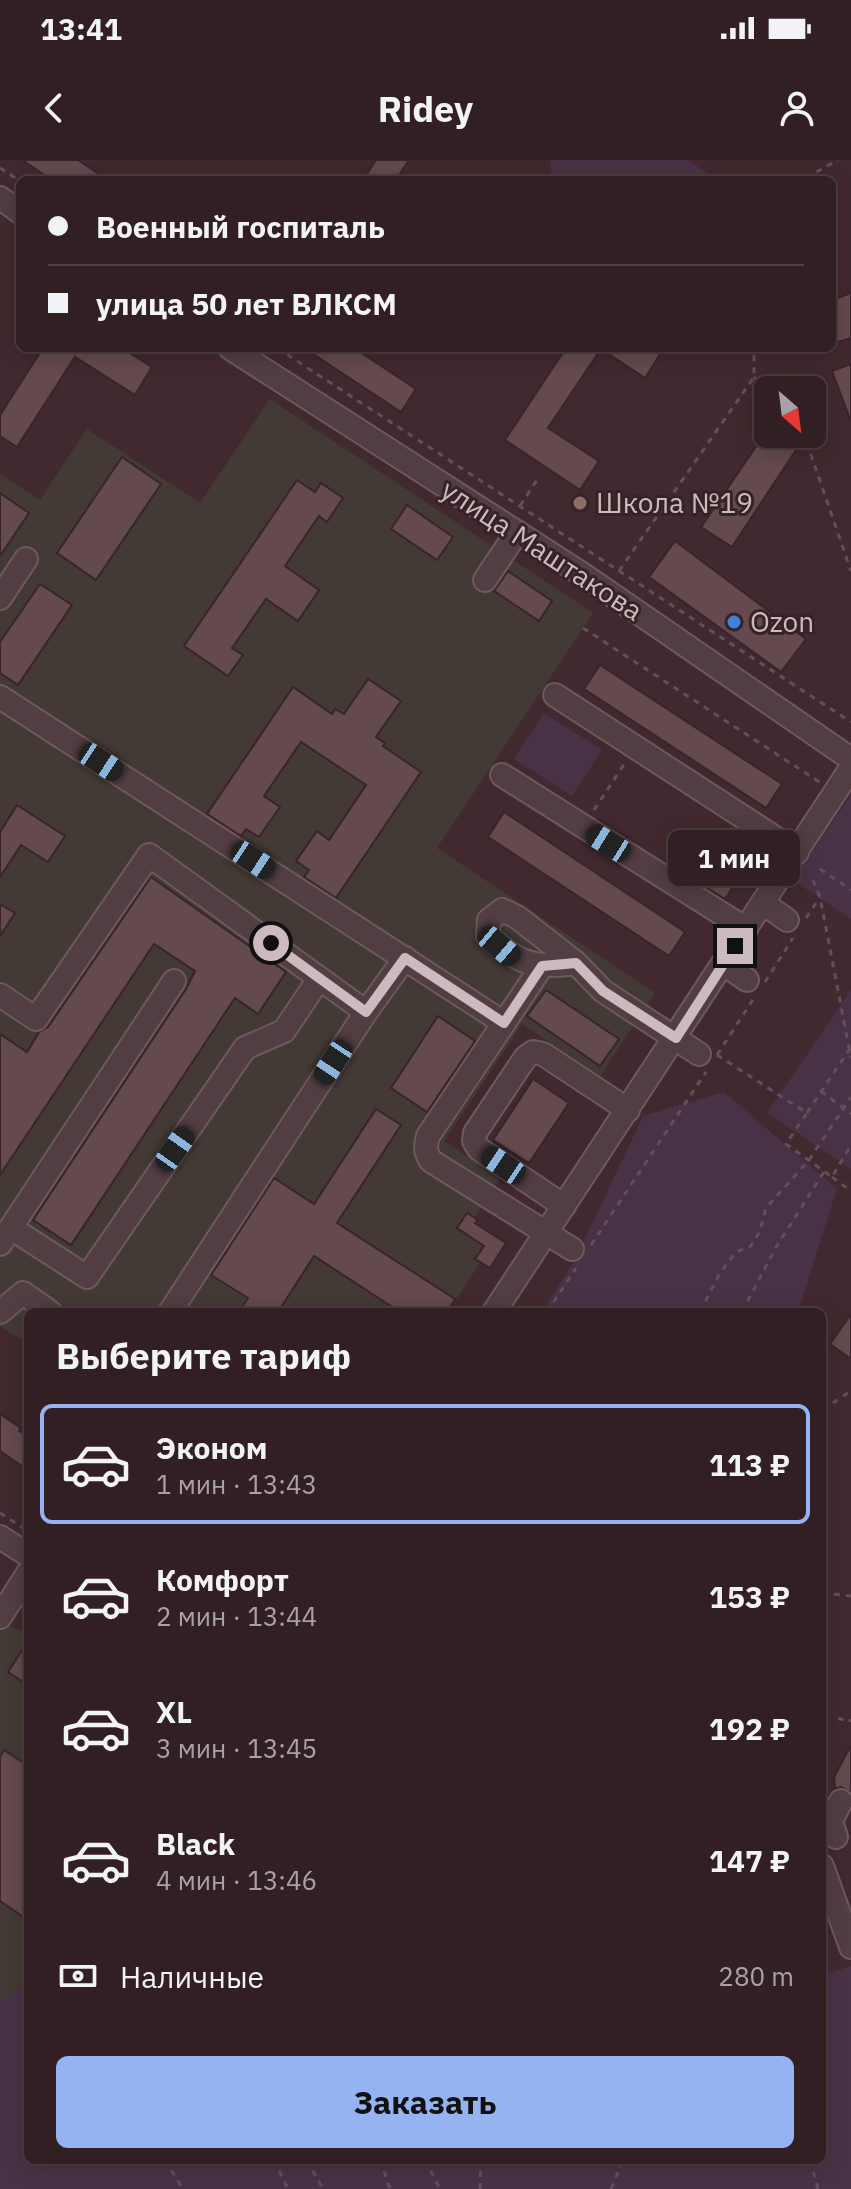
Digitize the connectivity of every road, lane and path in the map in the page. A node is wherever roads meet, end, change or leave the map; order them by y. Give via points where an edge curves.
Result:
1 (838, 160) edge
2 (812, 176) edge
3 (236, 352) edge
4 (283, 352) edge
5 (754, 352) edge
6 (754, 376) edge
7 (754, 377) edge
8 (808, 448) edge
9 (539, 477) dead end
10 (520, 506) junction
11 (511, 529) junction
12 (26, 559) dead end
13 (619, 570) junction
14 (851, 571) edge
15 (485, 580) dead end
16 (605, 590) junction
17 (0, 598) edge
18 (583, 628) dead end
19 (555, 695) dead end
20 (0, 697) edge
21 (851, 722) edge
22 (635, 747) junction
23 (851, 759) edge
24 (851, 768) edge
25 (502, 775) dead end
26 (836, 792) junction
27 (584, 827) junction
28 (797, 852) junction
29 (820, 869) dead end
30 (813, 880) dead end
31 (851, 890) edge
32 (820, 897) junction
33 (763, 903) junction
34 (795, 926) junction
35 (746, 929) junction
36 (405, 958) junction
37 (576, 963) junction
38 (724, 964) junction
39 (542, 966) junction
40 (319, 979) junction
41 (747, 980) dead end
42 (174, 981) dead end
43 (0, 995) edge
44 (366, 1012) junction
45 (504, 1023) junction
46 (676, 1038) junction
47 (850, 1049) edge
48 (709, 1057) junction
49 (851, 1058) edge
50 (821, 1091) junction
51 (851, 1097) edge
52 (844, 1108) junction
53 (628, 1110) junction
54 (807, 1113) junction
55 (851, 1114) edge
56 (851, 1145) edge
57 (809, 1160) junction
58 (824, 1172) junction
59 (832, 1177) junction
60 (851, 1191) edge
61 (564, 1206) junction
62 (546, 1233) junction
63 (6, 1236) edge
64 (581, 1252) junction
65 (44, 1308) edge
66 (173, 1308) edge
67 (503, 1308) edge
68 (549, 1308) edge
69 (702, 1308) edge
70 (744, 1308) edge
71 (0, 1312) edge
72 (851, 1391) edge
73 (826, 1406) edge
74 (0, 1513) edge
75 (24, 1528) edge
76 (0, 1537) edge
77 (24, 1552) edge
78 (24, 1579) edge
79 (826, 1593) edge
80 (851, 1596) edge
81 (0, 1617) edge
82 (838, 1718) dead end
83 (851, 1719) edge
84 (841, 1801) dead end
85 (836, 1838) edge
86 (826, 1877) edge
87 (851, 1947) edge
88 (167, 2164) edge
89 (276, 2164) edge
90 (309, 2164) edge
91 (381, 2164) edge
92 (427, 2164) edge
93 (481, 2164) edge
94 (621, 2164) edge
95 (811, 2164) edge
96 (183, 2189) edge
97 (288, 2189) edge
98 (323, 2189) edge
99 (390, 2189) edge
100 (440, 2189) edge
101 (480, 2189) edge
102 (611, 2189) edge
103 (818, 2189) edge

1 - 2 path
3 - 11 street, улица Маштакова
4 - 10 path
5 - 6 path
7 - 13 path
8 - 14 path
9 - 10 path
10 - 11 path
10 - 13 path
11 - 15 street
11 - 16 street, улица Маштакова
12 - 17 street
13 - 16 path
13 - 21 path
16 - 23 street, улица Маштакова
18 - 26 path
19 - 22 street
20 - 36 street
22 - 27 path
22 - 28 street
24 - 26 street
25 - 27 street
26 - 28 street
27 - 35 street
28 - 33 street
29 - 31 path
30 - 32 path
32 - 34 path
32 - 47 path
33 - 34 street
33 - 35 street
34 - 48 path
35 - 38 street
36 - 44 street
36 - 45 street
37 - 39 street
37 - 39 street via 517,917 502,910 489,920 488,936 499,946 526,964
37 - 46 street via 603,991
38 - 41 street
38 - 46 street
39 - 45 street
40 - 43 street via 149,855 36,1019
40 - 44 street
40 - 63 street via 284,1031 245,1048 87,1277
42 - 63 street
44 - 66 street
45 - 62 street via 428,1136 427,1155
46 - 48 street
46 - 53 street
47 - 49 path
47 - 50 path
48 - 54 path
48 - 64 path
50 - 52 path
50 - 54 path
51 - 52 path
52 - 55 path
52 - 57 path
53 - 61 street
53 - 61 street via 533,1052 475,1133 479,1149
54 - 57 path via 786,1144
56 - 59 path
57 - 58 path
57 - 69 path via 766,1208 751,1246 736,1252
58 - 59 path
58 - 70 path
59 - 60 path
61 - 62 street
62 - 64 street
62 - 67 street
64 - 68 path
65 - 71 street via 23,1293
72 - 73 path
74 - 75 path
76 - 77 street
78 - 81 street
79 - 80 path
82 - 83 path
84 - 85 street via 831,1821
86 - 87 street
88 - 96 path
89 - 97 path
90 - 98 path
91 - 99 path
92 - 100 path
93 - 101 path
94 - 102 path
95 - 103 path

